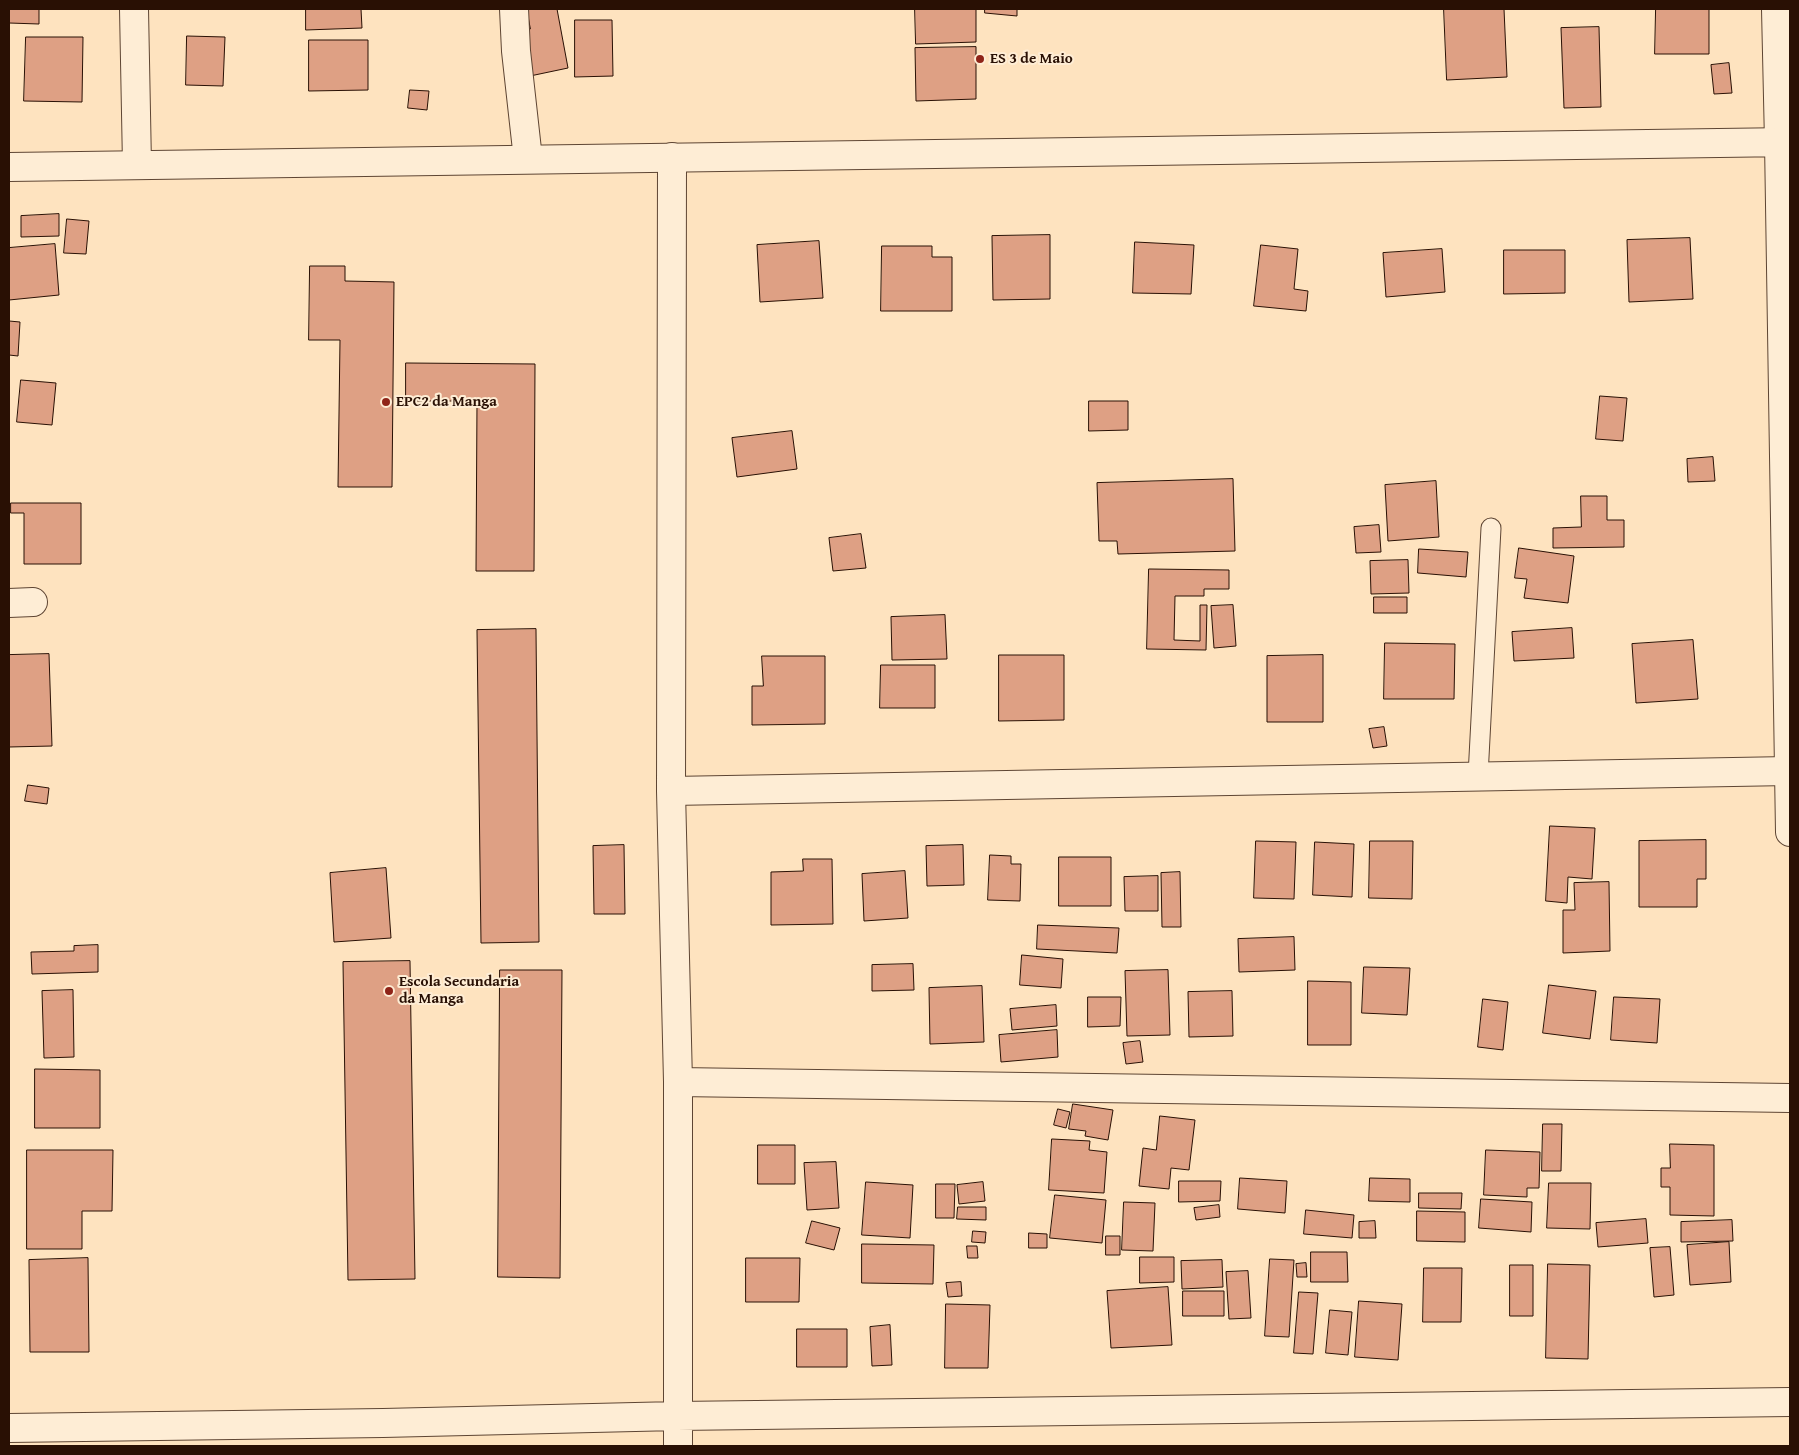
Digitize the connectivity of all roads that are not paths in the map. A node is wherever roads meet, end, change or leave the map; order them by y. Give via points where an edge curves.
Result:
1 (134, 9) edge
2 (514, 9) edge
3 (1776, 9) edge
4 (1784, 142) edge
5 (672, 157) junction
6 (528, 159) junction
7 (137, 165) junction
8 (9, 166) edge
9 (1491, 528) dead end
10 (1789, 771) edge
11 (1478, 776) junction
12 (671, 791) junction
13 (1790, 832) edge
14 (678, 1082) junction
15 (1790, 1098) edge
16 (1790, 1402) edge
17 (677, 1416) junction
18 (9, 1428) edge
19 (383, 1434) edge
20 (91, 1437) edge
21 (678, 1446) edge

1 - 7 street
2 - 6 street
3 - 4 street
4 - 5 street
4 - 10 street
5 - 6 street
5 - 12 street
6 - 7 street
7 - 8 street
9 - 11 lane
10 - 11 street
10 - 13 street
11 - 12 street
12 - 14 street
14 - 15 street
14 - 17 street
16 - 17 street
17 - 19 street
17 - 21 street
18 - 20 street
19 - 20 street

